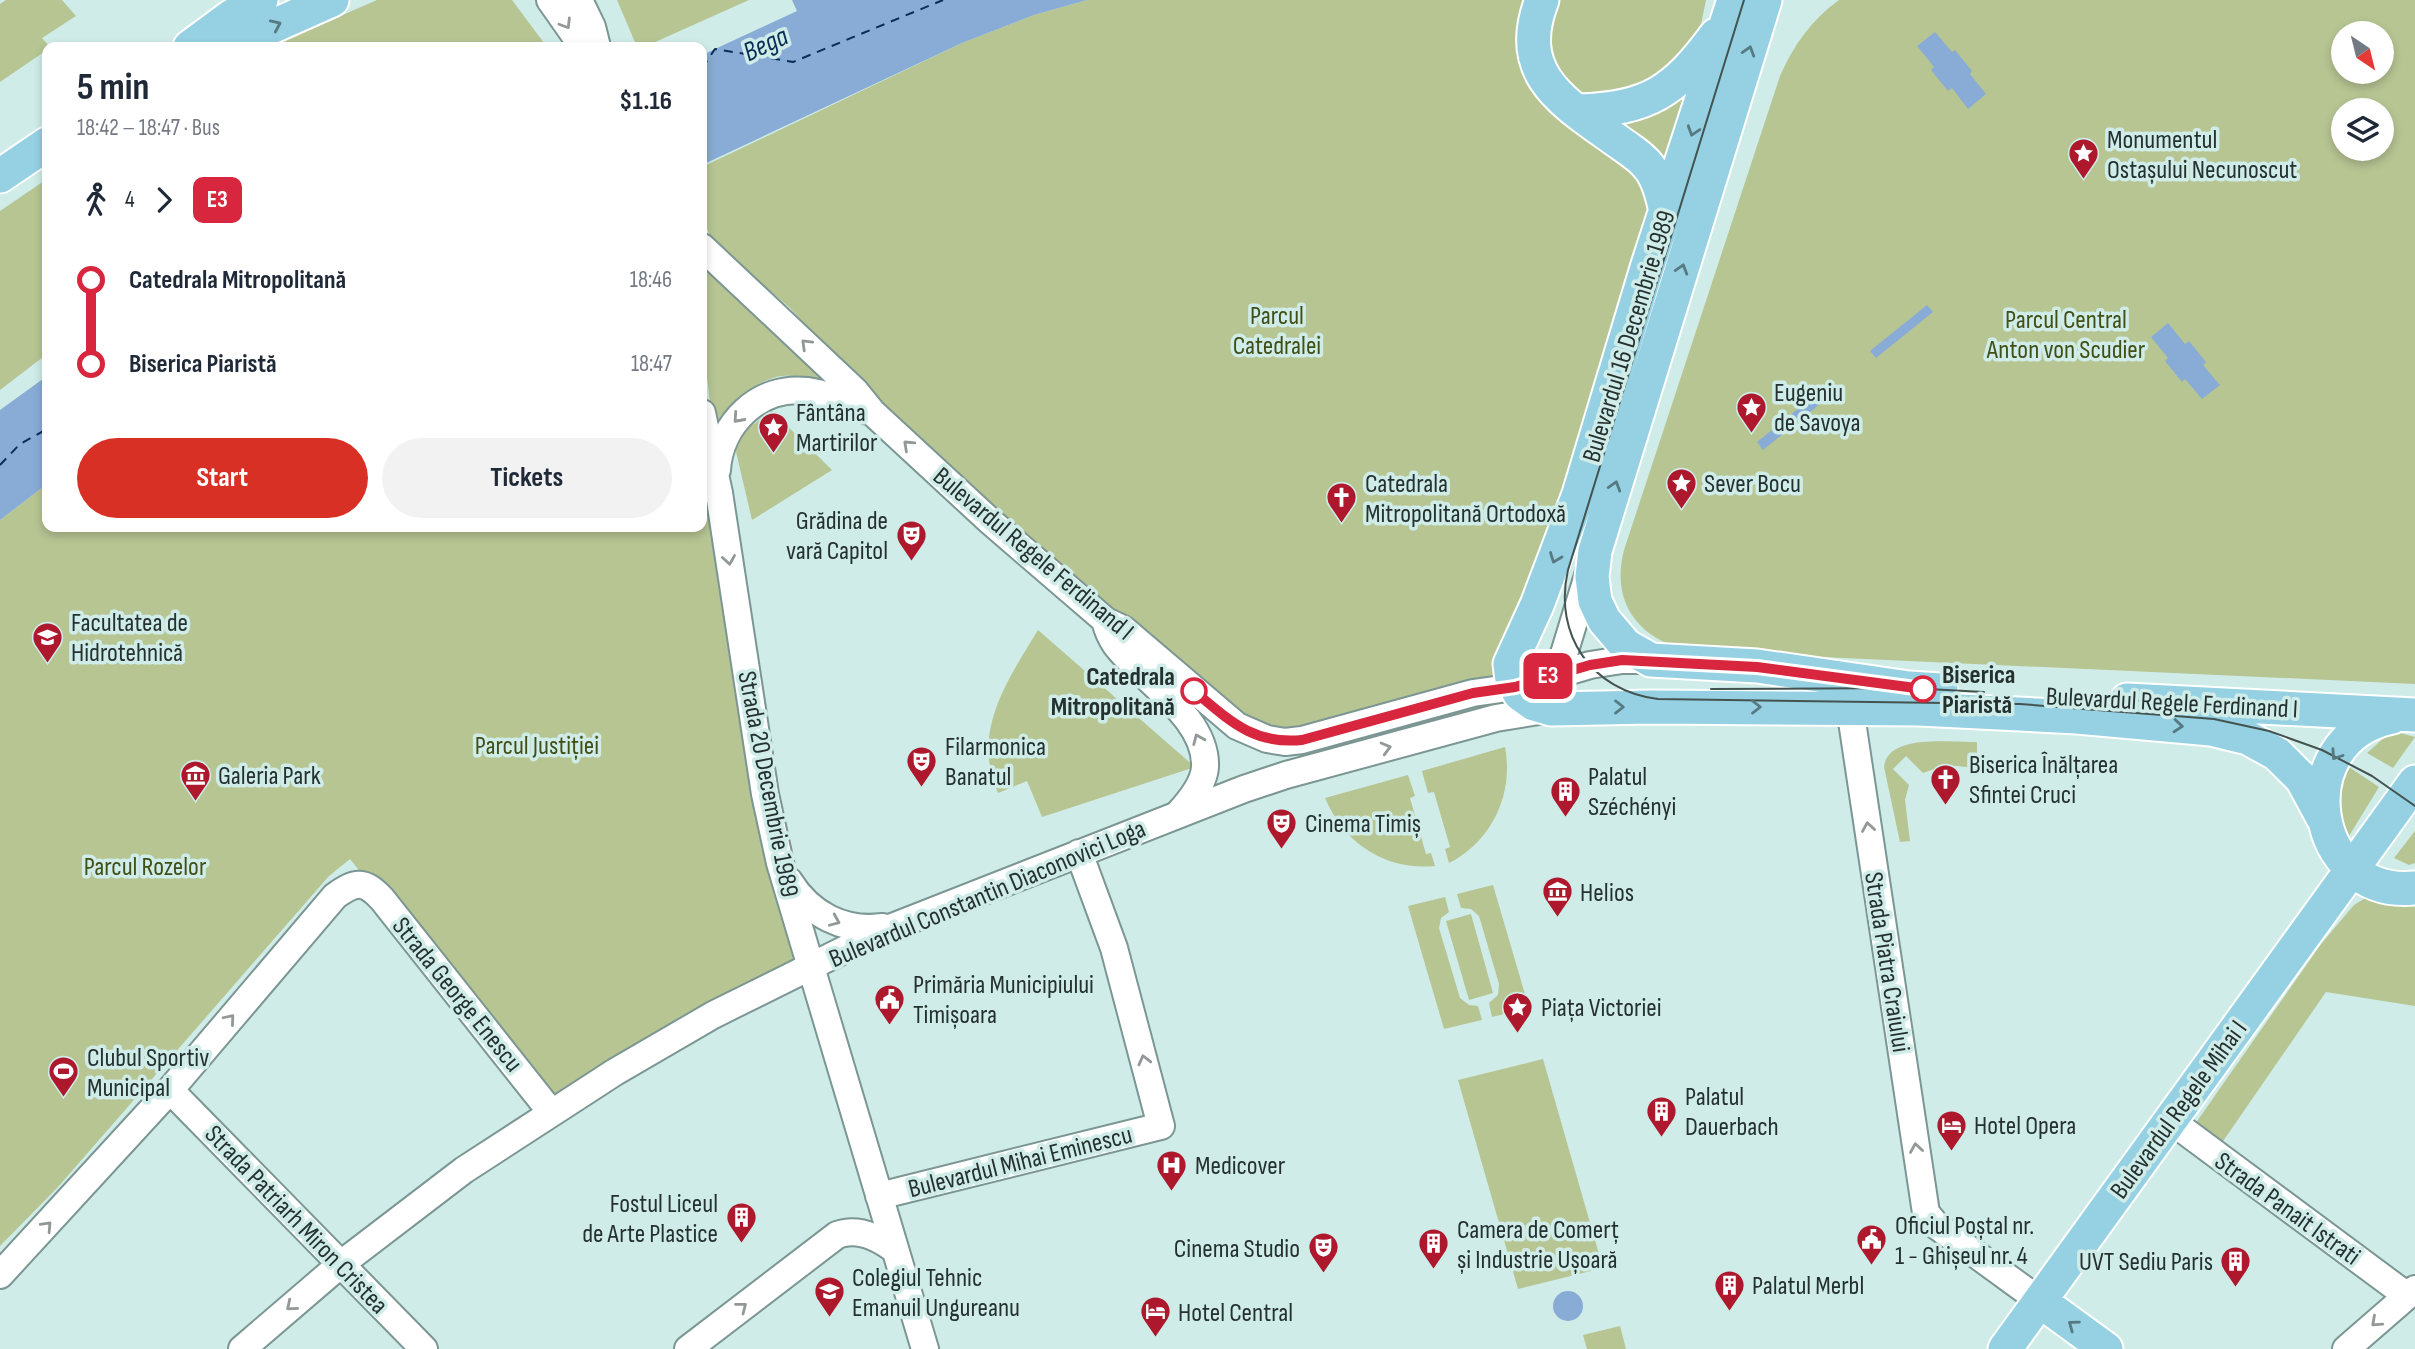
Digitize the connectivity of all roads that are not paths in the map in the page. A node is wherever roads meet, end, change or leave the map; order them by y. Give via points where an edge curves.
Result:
1 (261, 0) edge
2 (332, 0) edge
3 (550, 0) edge
4 (579, 0) edge
5 (1542, 0) edge
6 (1752, 5) edge
7 (197, 42) edge
8 (234, 42) edge
9 (578, 42) edge
10 (596, 42) edge
11 (1578, 111) junction
12 (42, 147) edge
13 (0, 176) edge
14 (1666, 212) junction
15 (707, 252) edge
16 (872, 412) junction
17 (707, 437) edge
18 (719, 493) junction
19 (1595, 551) junction
20 (1106, 621) junction
21 (1519, 640) junction
22 (1651, 660) junction
23 (1556, 674) junction
24 (1473, 693) junction
25 (1532, 699) junction
26 (1850, 708) junction
27 (2415, 715) edge
28 (2415, 782) edge
29 (1179, 813) junction
30 (2323, 818) junction
31 (778, 853) junction
32 (1079, 853) junction
33 (2352, 868) junction
34 (2413, 888) edge
35 (905, 922) junction
36 (811, 967) junction
37 (170, 1090) junction
38 (551, 1112) junction
39 (2170, 1120) junction
40 (879, 1196) junction
41 (895, 1250) junction
42 (341, 1264) junction
43 (0, 1275) edge
44 (2411, 1292) edge
45 (2039, 1301) junction
46 (242, 1349) edge
47 (424, 1349) edge
48 (688, 1349) edge
49 (925, 1349) edge
50 (2005, 1349) edge
51 (2106, 1349) edge
52 (2346, 1349) edge

1 - 7 main road
8 -> 2 main road
3 -> 9 street
4 - 10 street
5 - 11 main road via 1534,20 1537,65 1549,86
6 - 11 main road via 1661,94 1616,108
6 -> 14 main road, Bulevardul 16 Decembrie 1989
19 -> 6 main road, Bulevardul 16 Decembrie 1989
11 - 14 main road via 1650,167
12 - 13 main road
14 -> 21 main road, Bulevardul 16 Decembrie 1989 via 1579,494
16 -> 15 street, Bulevardul Regele Ferdinand I
16 -> 18 street via 805,391 763,398 741,414 725,436 718,459
20 -> 16 street, Bulevardul Regele Ferdinand I
17 - 18 street, Strada 20 Decembrie 1989
18 -> 31 street, Strada 20 Decembrie 1989
19 - 22 main road via 1595,601 1604,620 1626,646
19 - 23 street, Bulevardul 16 Decembrie 1989
20 - 24 street, Bulevardul Regele Ferdinand I via 1123,629 1237,726 1267,739 1302,740
29 -> 20 street via 1194,796 1205,768 1196,731 1111,641
21 - 24 street via 1493,677
21 - 25 main road, Bulevardul 16 Decembrie 1989 via 1510,664 1511,676
22 - 23 street, Bulevardul Regele Ferdinand I via 1622,660
22 - 27 main road, Bulevardul Regele Ferdinand I via 1757,667 1909,688
23 - 25 street, Bulevardul Regele Ferdinand I
24 - 25 street, Bulevardul Regele Ferdinand I
25 -> 26 main road, Bulevardul Regele Ferdinand I via 1640,707
29 -> 25 street via 1286,775 1496,718
26 -> 30 main road, Bulevardul Regele Ferdinand I via 2077,718 2236,734 2267,748 2295,771
45 -> 26 street, Strada Piatra Craiului via 1927,1216
27 -> 30 main road via 2385,718 2347,740 2325,778
28 - 33 main road, Bulevardul Regele Mihai I
29 - 32 street, Bulevardul Constantin Diaconovici Loga
30 - 33 main road, Bulevardul Regele Ferdinand I via 2334,848
31 -> 35 street via 800,897 826,918 863,929
31 - 36 street, Strada 20 Decembrie 1989
32 - 35 street, Bulevardul Constantin Diaconovici Loga
40 -> 32 street, Bulevardul Mihai Eminescu via 1161,1126 1116,955
33 - 34 main road via 2379,884
33 - 39 main road, Bulevardul Regele Mihai I
35 - 36 street, Bulevardul Constantin Diaconovici Loga
36 - 38 street, Bulevardul Constantin Diaconovici Loga via 713,1015
36 - 40 street, Strada 20 Decembrie 1989
37 -> 38 street, Strada George Enescu via 335,896 359,883 382,899
37 - 42 street, Strada Patriarh Miron Cristea
43 -> 37 street
38 - 42 street, Bulevardul Constantin Diaconovici Loga via 464,1170
39 - 44 street, Strada Panait Istrati
39 - 45 main road, Bulevardul Regele Mihai I
40 - 41 street, Strada 20 Decembrie 1989
48 -> 41 street via 837,1235 858,1232
41 - 49 street, Strada 20 Decembrie 1989
42 -> 46 street, Bulevardul Constantin Diaconovici Loga
42 - 47 street, Strada Patriarh Miron Cristea
44 -> 52 street
45 - 50 main road, Bulevardul Regele Mihai I
51 -> 45 main road

